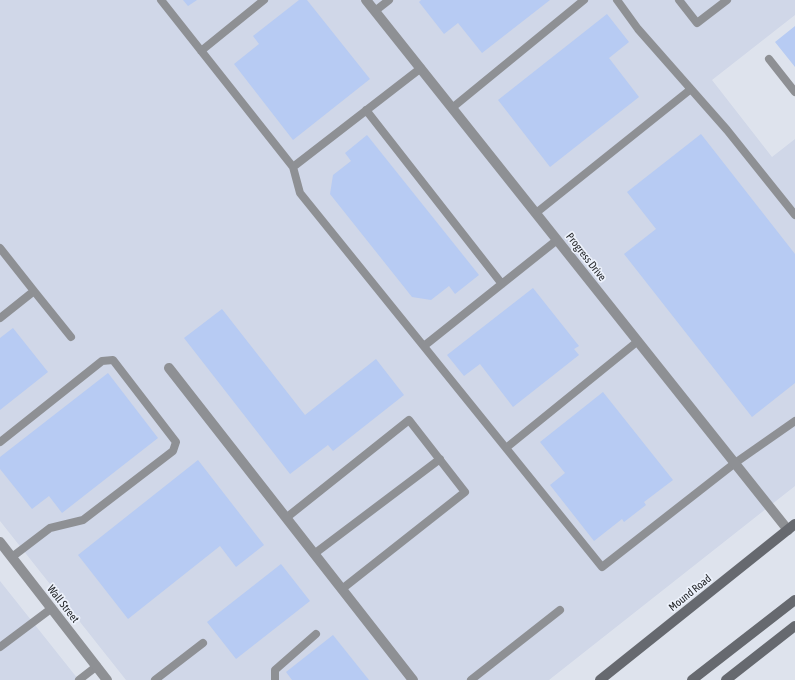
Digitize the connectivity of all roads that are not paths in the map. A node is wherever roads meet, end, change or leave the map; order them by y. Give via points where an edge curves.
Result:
1 (160, 0) edge
2 (264, 0) edge
3 (366, 0) edge
4 (389, 0) edge
5 (584, 0) edge
6 (617, 0) edge
7 (679, 0) edge
8 (727, 0) edge
9 (375, 11) junction
10 (201, 51) junction
11 (769, 59) dead end
12 (421, 68) junction
13 (691, 89) junction
14 (795, 92) edge
15 (452, 108) junction
16 (366, 110) junction
17 (293, 167) junction
18 (536, 213) junction
19 (795, 215) edge
20 (557, 240) junction
21 (0, 248) edge
22 (502, 284) junction
23 (34, 291) junction
24 (0, 318) edge
25 (70, 337) dead end
26 (638, 341) junction
27 (424, 346) junction
28 (169, 368) dead end
29 (795, 421) edge
30 (0, 442) edge
31 (506, 448) junction
32 (440, 459) junction
33 (735, 463) junction
34 (286, 518) junction
35 (793, 530) edge
36 (0, 542) edge
37 (314, 554) junction
38 (12, 557) junction
39 (342, 589) junction
40 (795, 600) edge
41 (52, 608) junction
42 (560, 610) dead end
43 (795, 626) edge
44 (316, 634) dead end
45 (203, 643) dead end
46 (0, 647) edge
47 (96, 666) junction
48 (79, 680) edge
49 (107, 680) edge
50 (155, 680) edge
51 (276, 680) edge
52 (413, 680) edge
53 (471, 680) edge
54 (600, 680) edge
55 (692, 680) edge
56 (726, 680) edge

1 - 10 lane
2 - 10 lane
3 - 9 street, Progress Drive
4 - 9 lane
5 - 15 lane
6 - 13 lane via 638,29
7 - 8 lane via 697,23
9 - 12 street, Progress Drive
10 - 17 lane
11 - 14 lane
12 - 15 street, Progress Drive
12 - 16 lane
13 - 18 lane
13 - 19 lane
15 - 18 street, Progress Drive
16 - 17 lane
16 - 22 lane
17 - 27 lane via 300,193
18 - 20 street, Progress Drive
20 - 22 lane
20 - 26 street, Progress Drive
21 - 23 lane
22 - 27 lane
23 - 24 lane
23 - 25 lane
26 - 31 lane
26 - 33 street, Progress Drive
27 - 31 lane
28 - 34 street
29 - 33 lane
30 - 38 lane via 102,361 113,360 176,442 174,451 83,520 50,528
31 - 33 lane via 602,567
32 - 34 lane via 410,420
32 - 37 lane
32 - 39 lane via 465,492
33 - 35 street, Progress Drive
34 - 37 street
35 - 54 main road, Mound Road
36 - 38 street, Wall Street
37 - 39 street
38 - 41 street, Wall Street
39 - 52 street
40 - 55 main road
41 - 46 lane
41 - 47 street, Wall Street
42 - 53 lane
43 - 56 main road
44 - 51 lane via 275,670
45 - 50 lane
47 - 48 lane
47 - 49 street, Wall Street

